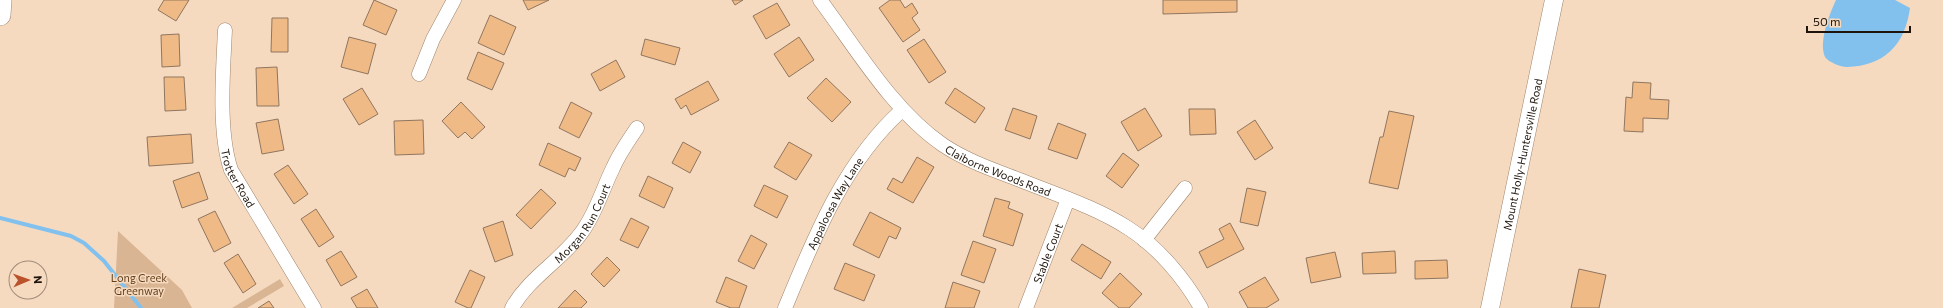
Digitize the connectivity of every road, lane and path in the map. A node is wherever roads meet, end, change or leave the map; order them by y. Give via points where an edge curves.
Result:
1 (1, 0) edge
2 (454, 0) edge
3 (820, 0) edge
4 (1554, 0) edge
5 (0, 14) edge
6 (225, 30) dead end
7 (419, 74) dead end
8 (902, 110) junction
9 (637, 128) dead end
10 (1185, 188) dead end
11 (1068, 199) junction
12 (1144, 240) junction
13 (314, 308) edge
14 (512, 308) edge
15 (785, 308) edge
16 (1026, 308) edge
17 (1201, 308) edge
18 (1490, 308) edge

1 - 5 highway
2 - 7 street via 433,39
3 - 8 street, Claiborne Woods Road
4 - 18 main road, Mount Holly-Huntersville Road
6 - 13 street, Trotter Road via 225,154 231,170
8 - 11 street, Claiborne Woods Road via 923,130 974,162
8 - 15 street, Appaloosa Way Lane via 879,132 829,207
9 - 14 street, Morgan Run Court via 619,155 594,212 584,228 566,251 522,292
10 - 12 street
11 - 12 street, Claiborne Woods Road via 1098,211 1129,228
11 - 16 street, Stable Court
12 - 17 street, Claiborne Woods Road via 1184,282

